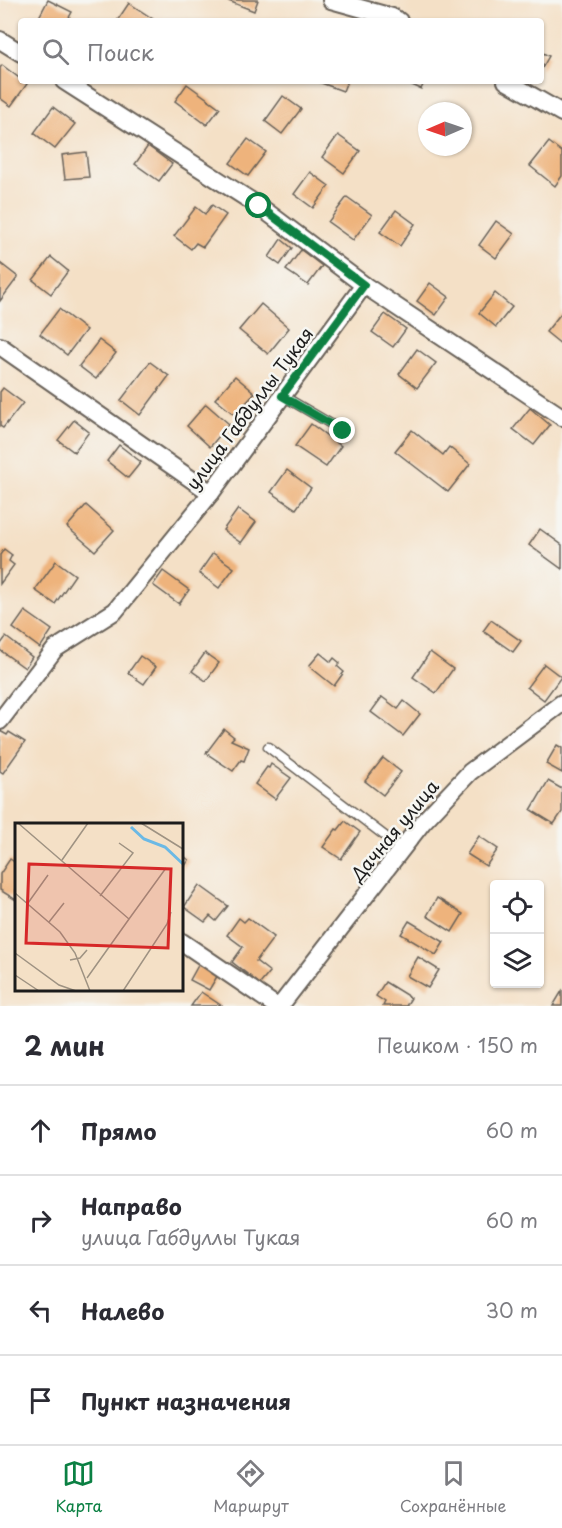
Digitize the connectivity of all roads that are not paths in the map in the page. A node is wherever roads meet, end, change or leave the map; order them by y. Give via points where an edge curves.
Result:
1 (331, 0) edge
2 (394, 18) edge
3 (0, 40) edge
4 (18, 51) edge
5 (69, 84) edge
6 (511, 84) edge
7 (562, 113) edge
8 (364, 285) junction
9 (0, 346) edge
10 (282, 396) junction
11 (562, 417) edge
12 (343, 431) dead end
13 (211, 493) junction
14 (562, 703) edge
15 (0, 721) edge
16 (268, 747) dead end
17 (402, 849) junction
18 (183, 943) edge
19 (278, 1006) edge

1 - 2 street
3 - 4 street
5 - 8 street via 259,206
6 - 7 street
8 - 10 street, улица Габдуллы Тукая
8 - 11 street
9 - 13 street
10 - 12 lane
10 - 13 street, улица Габдуллы Тукая
13 - 15 street, улица Габдуллы Тукая via 115,611 55,649
14 - 17 street, Дачная улица via 470,772
16 - 17 lane
17 - 19 street, Дачная улица
18 - 19 street

